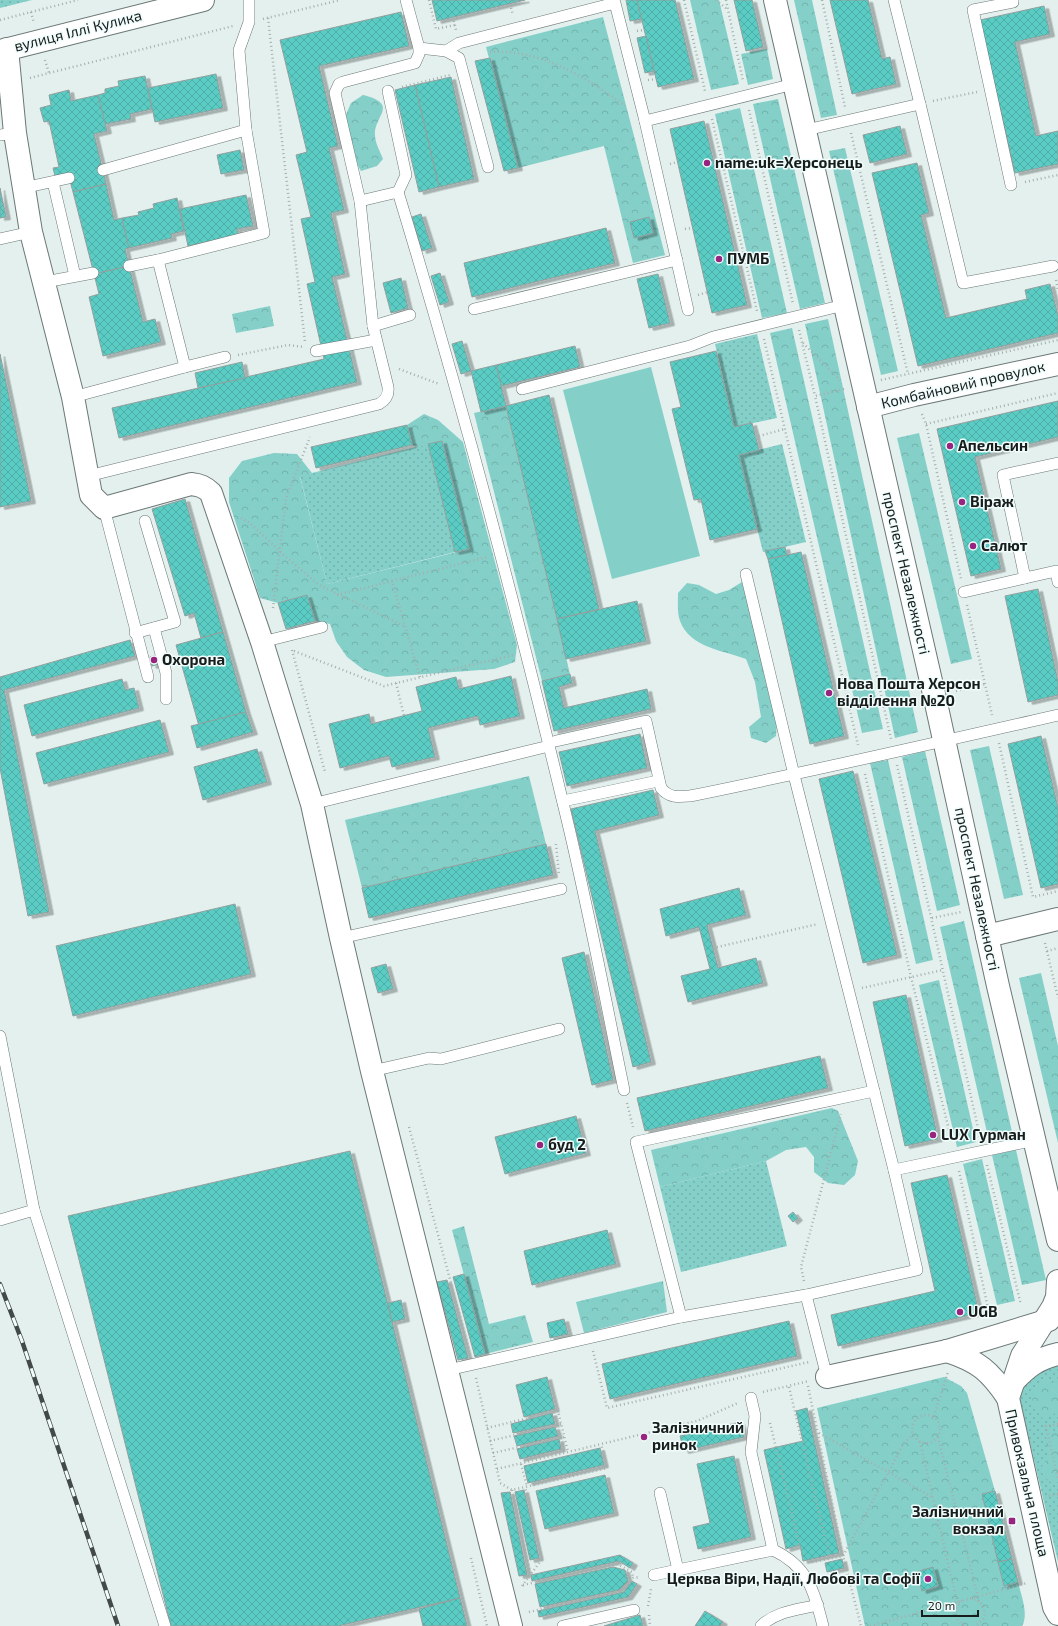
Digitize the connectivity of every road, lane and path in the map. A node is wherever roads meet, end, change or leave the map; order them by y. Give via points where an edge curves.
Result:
1 (78, 0) edge
2 (203, 0) edge
3 (249, 0) edge
4 (340, 0) edge
5 (406, 0) edge
6 (429, 0) edge
7 (684, 0) edge
8 (716, 0) edge
9 (726, 0) edge
10 (775, 0) edge
11 (822, 0) edge
12 (894, 0) edge
13 (1013, 0) edge
14 (615, 1) edge
15 (728, 10) junction
16 (268, 18) junction
17 (0, 20) edge
18 (249, 22) junction
19 (455, 25) dead end
20 (419, 48) junction
21 (3, 50) edge
22 (446, 51) junction
23 (485, 52) dead end
24 (463, 72) junction
25 (11, 83) junction
26 (794, 84) junction
27 (990, 89) junction
28 (388, 91) joint
29 (746, 96) junction
30 (920, 104) junction
31 (708, 105) junction
32 (848, 119) junction
33 (645, 121) junction
34 (246, 130) junction
35 (806, 130) junction
36 (8, 134) edge
37 (488, 167) dead end
38 (103, 170) dead end
39 (1058, 175) edge
40 (70, 178) dead end
41 (53, 182) junction
42 (1011, 185) joint
43 (23, 188) junction
44 (398, 192) junction
45 (360, 201) junction
46 (31, 232) junction
47 (0, 239) edge
48 (158, 260) junction
49 (677, 260) junction
50 (129, 266) dead end
51 (1053, 266) dead end
52 (93, 273) dead end
53 (75, 276) junction
54 (45, 282) junction
55 (844, 304) junction
56 (474, 309) dead end
57 (688, 310) dead end
58 (410, 315) dead end
59 (796, 318) junction
60 (373, 326) junction
61 (761, 326) junction
62 (376, 340) junction
63 (1058, 340) edge
64 (803, 343) junction
65 (310, 349) junction
66 (225, 357) joint
67 (381, 360) junction
68 (1058, 364) edge
69 (185, 367) junction
70 (908, 374) junction
71 (863, 384) junction
72 (522, 389) dead end
73 (457, 390) junction
74 (1058, 394) edge
75 (914, 395) junction
76 (815, 396) junction
77 (73, 397) junction
78 (868, 407) junction
79 (317, 419) junction
80 (926, 424) junction
81 (785, 429) junction
82 (755, 437) dead end
83 (1058, 463) edge
84 (88, 476) junction
85 (214, 503) junction
86 (104, 508) junction
87 (145, 520) dead end
88 (280, 551) junction
89 (501, 554) junction
90 (746, 574) dead end
91 (1025, 578) junction
92 (392, 581) junction
93 (1058, 582) edge
94 (964, 592) junction
95 (337, 595) junction
96 (322, 627) dead end
97 (406, 627) junction
98 (154, 628) junction
99 (136, 633) junction
100 (271, 640) junction
101 (293, 651) dead end
102 (526, 652) junction
103 (148, 677) dead end
104 (420, 677) junction
105 (396, 683) junction
106 (985, 684) junction
107 (956, 691) dead end
108 (166, 699) dead end
109 (1058, 715) edge
110 (404, 716) dead end
111 (995, 729) junction
112 (944, 741) junction
113 (553, 744) junction
114 (894, 751) junction
115 (861, 758) junction
116 (794, 775) junction
117 (658, 781) junction
118 (563, 801) junction
119 (312, 804) junction
120 (561, 889) dead end
121 (1058, 892) edge
122 (981, 908) junction
123 (932, 918) junction
124 (1058, 919) edge
125 (831, 921) junction
126 (987, 936) junction
127 (341, 938) junction
128 (713, 948) dead end
129 (1047, 951) dead end
130 (911, 977) junction
131 (849, 991) junction
132 (1058, 998) edge
133 (559, 1029) dead end
134 (0, 1036) edge
135 (372, 1071) junction
136 (624, 1090) joint
137 (874, 1090) junction
138 (846, 1097) junction
139 (407, 1120) dead end
140 (1035, 1140) junction
141 (636, 1142) junction
142 (894, 1170) junction
143 (34, 1210) junction
144 (0, 1220) edge
145 (1058, 1240) edge
146 (1058, 1281) edge
147 (806, 1296) junction
148 (681, 1318) junction
149 (1051, 1319) edge
150 (590, 1337) junction
151 (1058, 1354) edge
152 (948, 1361) junction
153 (473, 1364) junction
154 (448, 1370) junction
155 (819, 1373) junction
156 (789, 1386) dead end
157 (1010, 1390) junction
158 (763, 1392) junction
159 (751, 1398) junction
160 (765, 1400) dead end
161 (934, 1416) junction
162 (770, 1422) dead end
163 (561, 1424) junction
164 (1058, 1424) edge
165 (487, 1428) junction
166 (819, 1433) junction
167 (913, 1435) junction
168 (564, 1437) junction
169 (938, 1437) junction
170 (490, 1441) junction
171 (920, 1442) junction
172 (601, 1444) junction
173 (568, 1452) junction
174 (493, 1453) junction
175 (521, 1464) junction
176 (497, 1469) junction
177 (888, 1472) junction
178 (1058, 1479) edge
179 (526, 1486) junction
180 (512, 1490) junction
181 (660, 1493) dead end
182 (933, 1497) junction
183 (1013, 1525) dead end
184 (963, 1537) junction
185 (773, 1550) junction
186 (843, 1556) junction
187 (830, 1558) junction
188 (801, 1565) junction
189 (678, 1570) junction
190 (530, 1574) junction
191 (654, 1575) junction
192 (633, 1578) junction
193 (1027, 1583) dead end
194 (522, 1585) junction
195 (524, 1591) dead end
196 (978, 1596) junction
197 (966, 1599) junction
198 (957, 1602) junction
199 (979, 1602) junction
200 (527, 1605) dead end
201 (818, 1605) junction
202 (958, 1606) junction
203 (483, 1608) dead end
204 (634, 1610) dead end
205 (528, 1612) junction
206 (1055, 1614) edge
207 (518, 1621) edge
208 (165, 1626) edge
209 (487, 1626) edge
210 (564, 1626) edge
211 (650, 1626) edge
212 (761, 1626) edge
213 (823, 1626) edge
214 (861, 1626) edge
215 (870, 1626) edge
216 (965, 1626) edge
217 (976, 1626) edge

1 - 17 path
2 - 21 street, вулиця Іллі Кулика
3 - 18 lane
4 - 16 path
5 - 20 lane
6 - 19 path via 436,29
7 - 31 path
8 - 15 path
9 - 15 path
10 - 26 street, проспект Незалежності
11 - 32 path
12 - 30 lane
13 - 27 lane via 973,10
14 - 22 lane via 459,43
14 - 33 lane
15 - 29 path
16 - 18 path
16 - 65 path
18 - 25 path
18 - 34 lane via 239,50
20 - 22 lane
20 - 45 lane via 418,59 410,66 343,82 338,84 334,93
21 - 25 street
22 - 24 lane via 459,58
23 - 33 path via 498,51 531,57 564,67 594,82
24 - 28 path
24 - 37 lane
25 - 36 street
26 - 29 lane
26 - 35 street, проспект Незалежності
27 - 30 path
27 - 42 lane
28 - 44 lane via 406,175
29 - 31 lane
29 - 59 path
30 - 32 lane
30 - 51 lane via 963,283
31 - 33 lane
31 - 61 path
32 - 35 lane
32 - 70 path
33 - 49 lane
34 - 38 lane
34 - 48 lane via 264,233
35 - 55 street, проспект Незалежності
36 - 43 street
39 - 42 path
40 - 41 lane
41 - 43 lane
41 - 53 lane
43 - 46 street
44 - 45 lane
44 - 73 lane
45 - 60 lane
46 - 47 lane
46 - 54 street
48 - 50 lane
48 - 69 lane
49 - 56 lane
49 - 57 lane
52 - 53 lane
53 - 54 lane
54 - 77 street
55 - 59 lane
55 - 71 street, проспект Незалежності
58 - 60 lane
59 - 61 lane
59 - 64 path
60 - 62 lane
61 - 72 lane
61 - 81 path
62 - 65 lane
62 - 67 lane
63 - 70 path
64 - 76 path
64 - 76 path via 848,388
65 - 66 path via 288,345
66 - 69 lane
67 - 73 path via 412,375
67 - 79 lane via 388,392 384,401
68 - 75 street, Комбайновий провулок
69 - 77 lane
70 - 71 path
70 - 75 path
71 - 78 street, проспект Незалежності
73 - 89 lane
74 - 80 path
75 - 78 street, Комбайновий провулок
75 - 80 path
76 - 114 path
77 - 84 street
78 - 112 street, проспект Незалежності
79 - 84 lane
79 - 88 path via 286,498
80 - 94 path
81 - 82 path
81 - 115 path
83 - 91 lane via 1002,475
84 - 86 street via 91,495
85 - 86 street via 211,493 206,488 191,484
85 - 88 path via 250,523
85 - 100 street
86 - 99 lane
87 - 98 lane via 174,622
88 - 95 path via 319,585
88 - 100 path
89 - 92 path
89 - 102 lane
90 - 116 lane
91 - 93 lane via 1056,571
91 - 94 lane
92 - 95 path
92 - 97 path
94 - 106 path
95 - 97 path
96 - 100 lane
97 - 104 path
98 - 99 lane
98 - 108 lane via 166,673
99 - 103 lane
100 - 119 street
101 - 105 path via 384,686
102 - 104 path
102 - 113 lane
104 - 105 path
105 - 110 path
106 - 107 path
106 - 111 path
109 - 111 lane
111 - 112 lane
111 - 121 path via 1033,897
112 - 114 lane
112 - 122 street, проспект Незалежності
113 - 117 lane via 646,721
113 - 118 lane
113 - 119 lane
114 - 115 lane
114 - 123 path
115 - 116 lane
115 - 130 path
116 - 117 lane via 676,797 665,793
116 - 125 lane
117 - 118 lane
118 - 136 lane
119 - 127 street
120 - 127 lane
122 - 123 path
122 - 126 street, проспект Незалежності
123 - 130 path via 944,970
124 - 126 street
125 - 128 path
125 - 131 lane
126 - 140 street, проспект Незалежності
127 - 135 street
129 - 132 path
130 - 131 path
131 - 137 lane
133 - 135 lane via 441,1058 429,1058
134 - 143 lane
135 - 154 street
136 - 141 path
137 - 138 lane
137 - 142 lane
138 - 141 lane
138 - 147 path via 801,1267
139 - 153 path
140 - 142 lane
140 - 145 street, проспект Незалежності
141 - 148 lane
142 - 147 lane via 917,1270
143 - 144 lane
143 - 208 lane
146 - 149 street via 1056,1297 1049,1314
147 - 148 lane
147 - 155 lane
148 - 150 lane
149 - 152 street
149 - 157 street via 1022,1356
150 - 153 lane
150 - 155 path via 607,1408
151 - 157 street via 1046,1356 1034,1363
152 - 155 street
152 - 157 street via 970,1360
152 - 161 path
153 - 154 lane
153 - 165 path
154 - 207 street
155 - 158 path
155 - 166 path
156 - 187 path
157 - 206 street, Привокзальна площа
158 - 159 path
158 - 160 path
159 - 172 path via 697,1421
159 - 185 lane via 755,1416 751,1452
161 - 167 path via 925,1414 917,1418 912,1426
161 - 169 path via 940,1428
162 - 188 path
163 - 165 path via 558,1411
163 - 168 path
163 - 170 path
164 - 178 path via 1046,1426
165 - 170 path
166 - 177 path
166 - 186 path
167 - 171 path
167 - 177 path via 904,1443
168 - 173 path
168 - 174 path
169 - 171 path via 930,1442
169 - 184 path
170 - 174 path
171 - 182 path
172 - 173 path
172 - 179 path via 607,1468
173 - 175 path
174 - 176 path
175 - 176 path
175 - 179 path
176 - 180 path via 500,1483
177 - 182 path
177 - 186 path
179 - 180 path
179 - 190 path via 542,1559
180 - 190 path
181 - 189 lane
182 - 198 path
183 - 184 path
184 - 196 path
185 - 188 lane
185 - 189 lane
186 - 187 path
186 - 214 path
187 - 188 path
188 - 201 lane
189 - 191 lane
190 - 194 path
191 - 192 path
191 - 211 path via 648,1607
192 - 194 path via 632,1572 617,1564
192 - 205 path via 622,1591
193 - 196 path
194 - 195 path
196 - 197 path
196 - 199 path
197 - 198 path
197 - 199 path via 971,1598
197 - 202 path
198 - 202 path
198 - 215 path
199 - 217 path via 985,1614
200 - 205 path
201 - 212 lane via 776,1615
201 - 213 lane
202 - 216 path via 956,1617
203 - 209 path
204 - 210 lane
205 - 207 path

